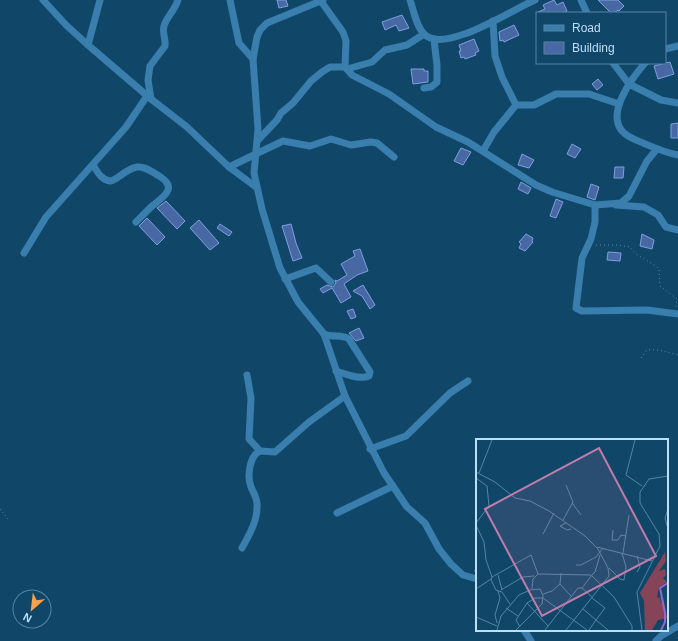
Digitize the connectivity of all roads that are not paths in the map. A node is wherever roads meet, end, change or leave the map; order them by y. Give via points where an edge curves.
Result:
1 (43, 0) edge
2 (100, 0) edge
3 (178, 0) edge
4 (230, 0) edge
5 (321, 0) edge
6 (410, 0) edge
7 (535, 0) edge
8 (581, 0) edge
9 (587, 12) edge
10 (493, 21) junction
11 (424, 34) junction
12 (434, 40) junction
13 (88, 45) junction
14 (678, 46) edge
15 (666, 49) edge
16 (252, 59) junction
17 (614, 64) edge
18 (644, 64) edge
19 (346, 68) junction
20 (629, 84) junction
21 (424, 88) dead end
22 (149, 98) junction
23 (678, 103) edge
24 (619, 104) junction
25 (516, 105) junction
26 (258, 140) junction
27 (657, 149) junction
28 (483, 151) junction
29 (255, 154) junction
30 (678, 155) edge
31 (394, 157) dead end
32 (93, 165) junction
33 (229, 167) junction
34 (256, 187) junction
35 (612, 205) junction
36 (595, 206) junction
37 (136, 222) dead end
38 (678, 230) edge
39 (24, 253) dead end
40 (285, 279) junction
41 (331, 282) dead end
42 (677, 314) edge
43 (324, 334) junction
44 (336, 371) junction
45 (248, 375) dead end
46 (468, 381) dead end
47 (345, 396) junction
48 (370, 449) junction
49 (260, 451) junction
50 (393, 486) junction
51 (337, 513) dead end
52 (242, 548) dead end
53 (476, 579) edge
54 (678, 626) edge
55 (525, 631) edge
56 (530, 641) edge
57 (656, 641) edge

1 - 13 street via 66,26
2 - 13 street
3 - 22 street via 174,12 163,28 165,46 150,66
4 - 16 street via 239,43
5 - 16 street via 267,23 257,37
5 - 19 street via 343,32 346,41
6 - 11 street
7 - 10 street
8 - 9 street
10 - 12 street via 454,38
10 - 25 street via 495,56
11 - 12 street
11 - 19 street via 407,45 385,50 372,62
12 - 21 street via 437,82 431,87
13 - 22 street
14 - 15 street
16 - 26 street
17 - 20 street
18 - 20 street
19 - 26 street via 330,67 322,72
19 - 28 street via 352,75 390,94 436,127
20 - 23 street via 661,100
20 - 24 street
22 - 32 street
22 - 33 street via 187,127
24 - 25 street via 589,94 556,94 534,105
24 - 27 street via 617,121 622,131
25 - 28 street via 494,132
26 - 29 street
27 - 30 street
27 - 35 street via 647,161 630,196 622,203
28 - 36 street via 536,185
29 - 31 street via 283,141 310,146 331,139 346,144 377,143
29 - 33 street
29 - 34 street
32 - 37 street via 99,175 110,181 136,166 143,167 164,179 168,191
32 - 39 street via 50,212
33 - 34 street
34 - 40 street
35 - 36 street
35 - 38 street via 644,207 658,215 666,227
36 - 42 street via 595,222 590,244 583,255 575,304 577,310 647,310
40 - 41 street via 316,268
40 - 43 street via 298,302
43 - 44 street
43 - 44 street via 349,339 370,372 366,377
44 - 47 street
45 - 49 street via 251,398 249,439
46 - 48 street via 450,393 406,436
47 - 48 street
47 - 49 street via 309,422 275,452
48 - 50 street
49 - 52 street via 254,456 250,466 251,486 257,502 257,512
50 - 51 street
50 - 53 street via 407,508 425,523 451,564 464,575
54 - 57 street
55 - 56 street

